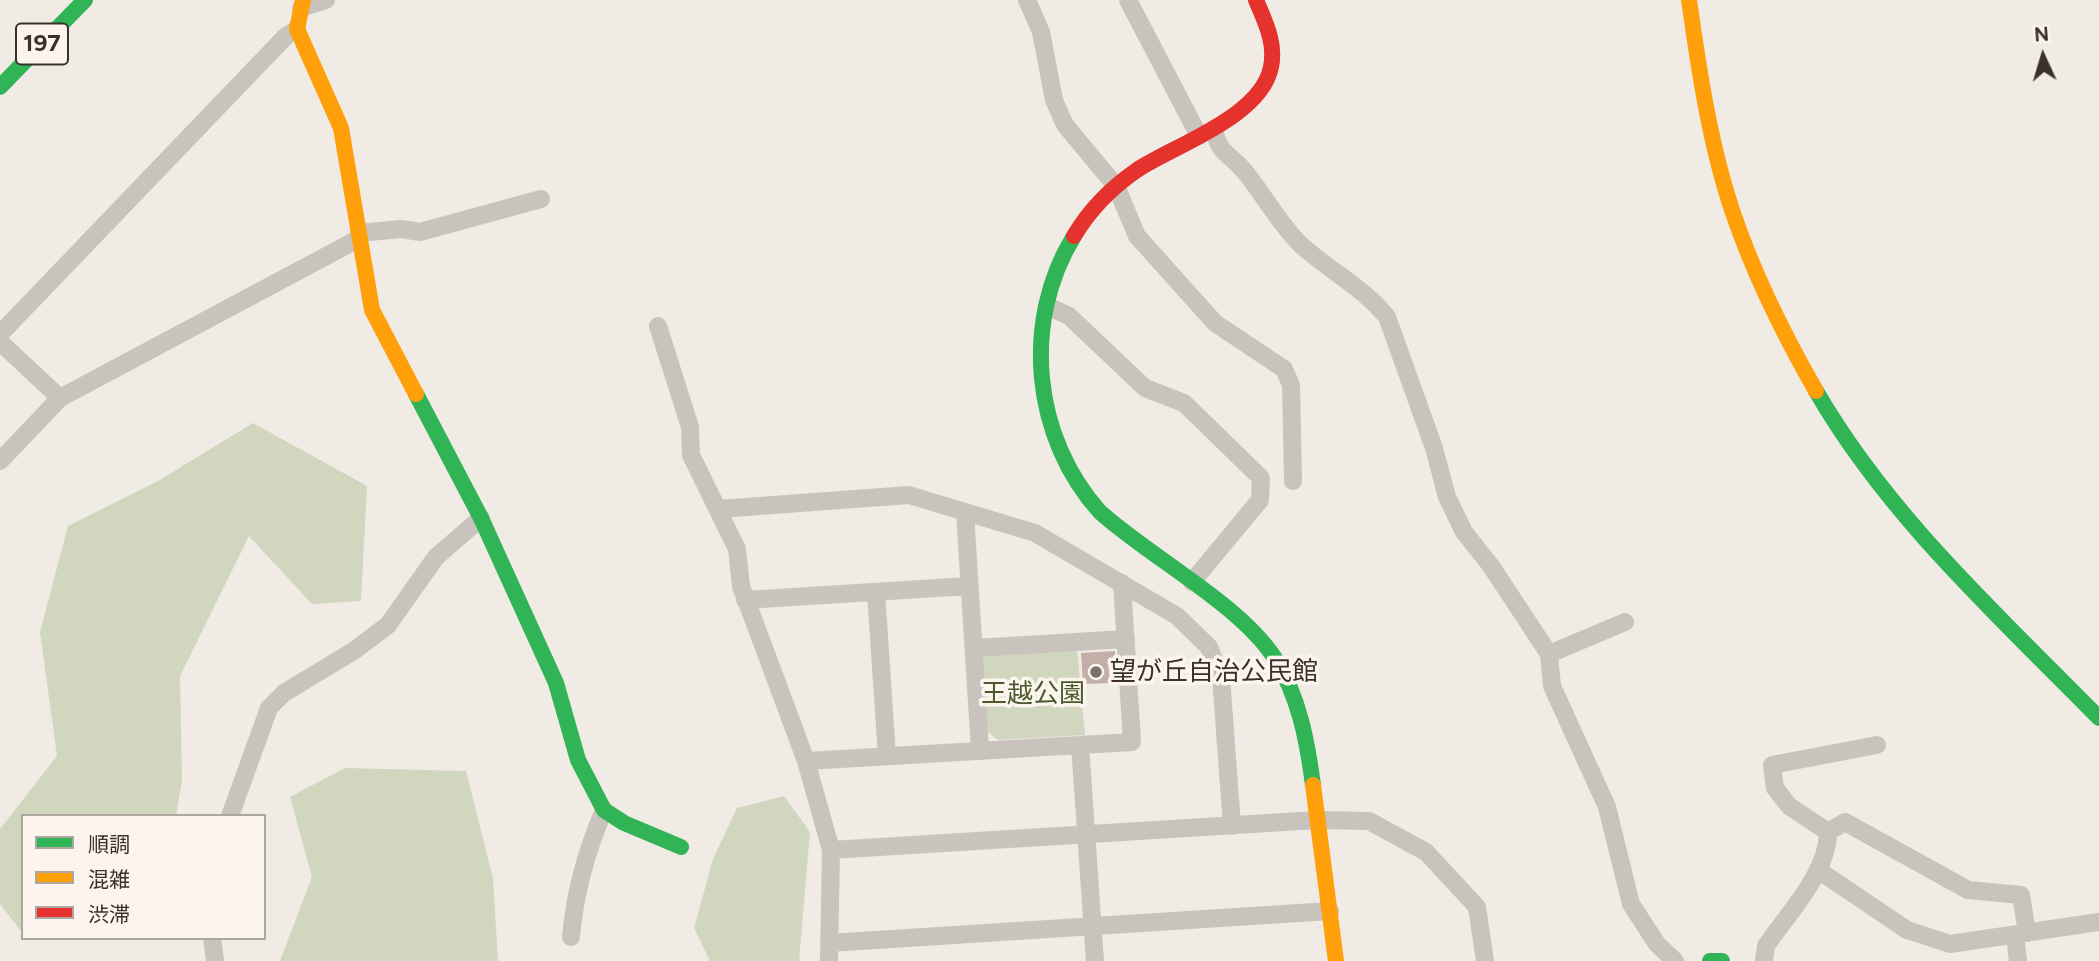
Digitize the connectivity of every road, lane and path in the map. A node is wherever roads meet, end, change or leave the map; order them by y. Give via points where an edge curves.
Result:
1 (85, 0) edge
2 (326, 0) edge
3 (1027, 0) edge
4 (1128, 0) edge
5 (1256, 0) edge
6 (1689, 0) edge
7 (302, 4) edge
8 (297, 29) junction
9 (0, 88) edge
10 (1207, 133) junction
11 (1115, 186) junction
12 (541, 199) dead end
13 (359, 235) junction
14 (1047, 306) junction
15 (658, 326) dead end
16 (0, 334) edge
17 (0, 342) edge
18 (60, 398) junction
19 (0, 461) edge
20 (1293, 481) dead end
21 (719, 509) junction
22 (965, 513) junction
23 (481, 518) junction
24 (1192, 582) junction
25 (1122, 583) junction
26 (970, 586) junction
27 (876, 592) junction
28 (745, 600) junction
29 (1625, 622) dead end
30 (1126, 639) junction
31 (974, 648) junction
32 (1549, 654) junction
33 (2099, 718) edge
34 (1080, 745) junction
35 (1877, 745) dead end
36 (981, 750) junction
37 (887, 756) junction
38 (806, 761) junction
39 (604, 810) junction
40 (231, 814) edge
41 (1317, 820) junction
42 (1232, 826) junction
43 (1828, 832) junction
44 (1087, 834) junction
45 (681, 847) dead end
46 (831, 850) junction
47 (1818, 870) junction
48 (1330, 911) junction
49 (2099, 922) edge
50 (1093, 927) junction
51 (2021, 934) junction
52 (571, 937) dead end
53 (212, 940) edge
54 (829, 952) edge
55 (215, 961) edge
56 (1095, 961) edge
57 (1336, 961) edge
58 (1485, 961) edge
59 (1675, 961) edge
60 (1710, 961) edge
61 (1722, 961) edge
62 (1764, 961) edge
63 (2018, 961) edge

1 - 9 main road, 197
2 - 7 street
3 - 11 street via 1041,32 1054,100 1065,125
4 - 10 street
5 - 10 main road via 1272,29 1275,56 1253,101
6 - 33 main road via 1700,78 1733,214 1787,341 1846,443 1905,519
7 - 8 main road
8 - 13 main road via 341,128
8 - 16 street
10 - 11 main road
10 - 32 street via 1244,171 1300,244 1387,317 1447,497 1464,532
11 - 14 main road via 1072,238
11 - 20 street via 1137,236 1215,323 1284,369 1291,385
12 - 13 street via 420,232 401,229
13 - 18 street
13 - 23 main road via 372,310
14 - 24 main road via 1042,395 1065,466 1099,511
14 - 24 street via 1069,316 1146,388 1184,403 1261,478 1260,500
15 - 21 street via 690,427 691,455
17 - 18 street
18 - 19 street
21 - 22 street via 909,495
21 - 28 street via 737,549
22 - 25 street via 1035,533
22 - 26 street
23 - 39 main road via 556,683 578,760
23 - 40 street via 436,557 388,625 284,693 269,708
24 - 41 main road via 1250,629 1280,669 1301,716
25 - 30 street
25 - 42 street via 1177,616 1215,657 1221,677
26 - 27 street
26 - 31 street
27 - 28 street
27 - 37 street
28 - 38 street
29 - 32 street
30 - 31 street
30 - 34 street via 1132,742
31 - 36 street
32 - 59 street via 1552,687 1606,807 1631,904 1657,944
34 - 36 street
34 - 44 street
35 - 43 street via 1772,765 1775,788 1790,806
36 - 37 street
37 - 38 street
38 - 46 street
39 - 45 main road
39 - 52 street via 582,864
41 - 42 street
41 - 48 main road
41 - 58 street via 1369,821 1426,852 1477,907
42 - 44 street
43 - 47 street via 1828,848
43 - 51 street via 1846,822 1968,890 2021,895
44 - 46 street
44 - 50 street
46 - 54 street
47 - 51 street via 1907,930 1950,944
47 - 62 street via 1766,946
48 - 50 street
48 - 57 main road
49 - 51 street
50 - 54 street
50 - 56 street
51 - 63 street
53 - 55 street
60 - 61 main road

